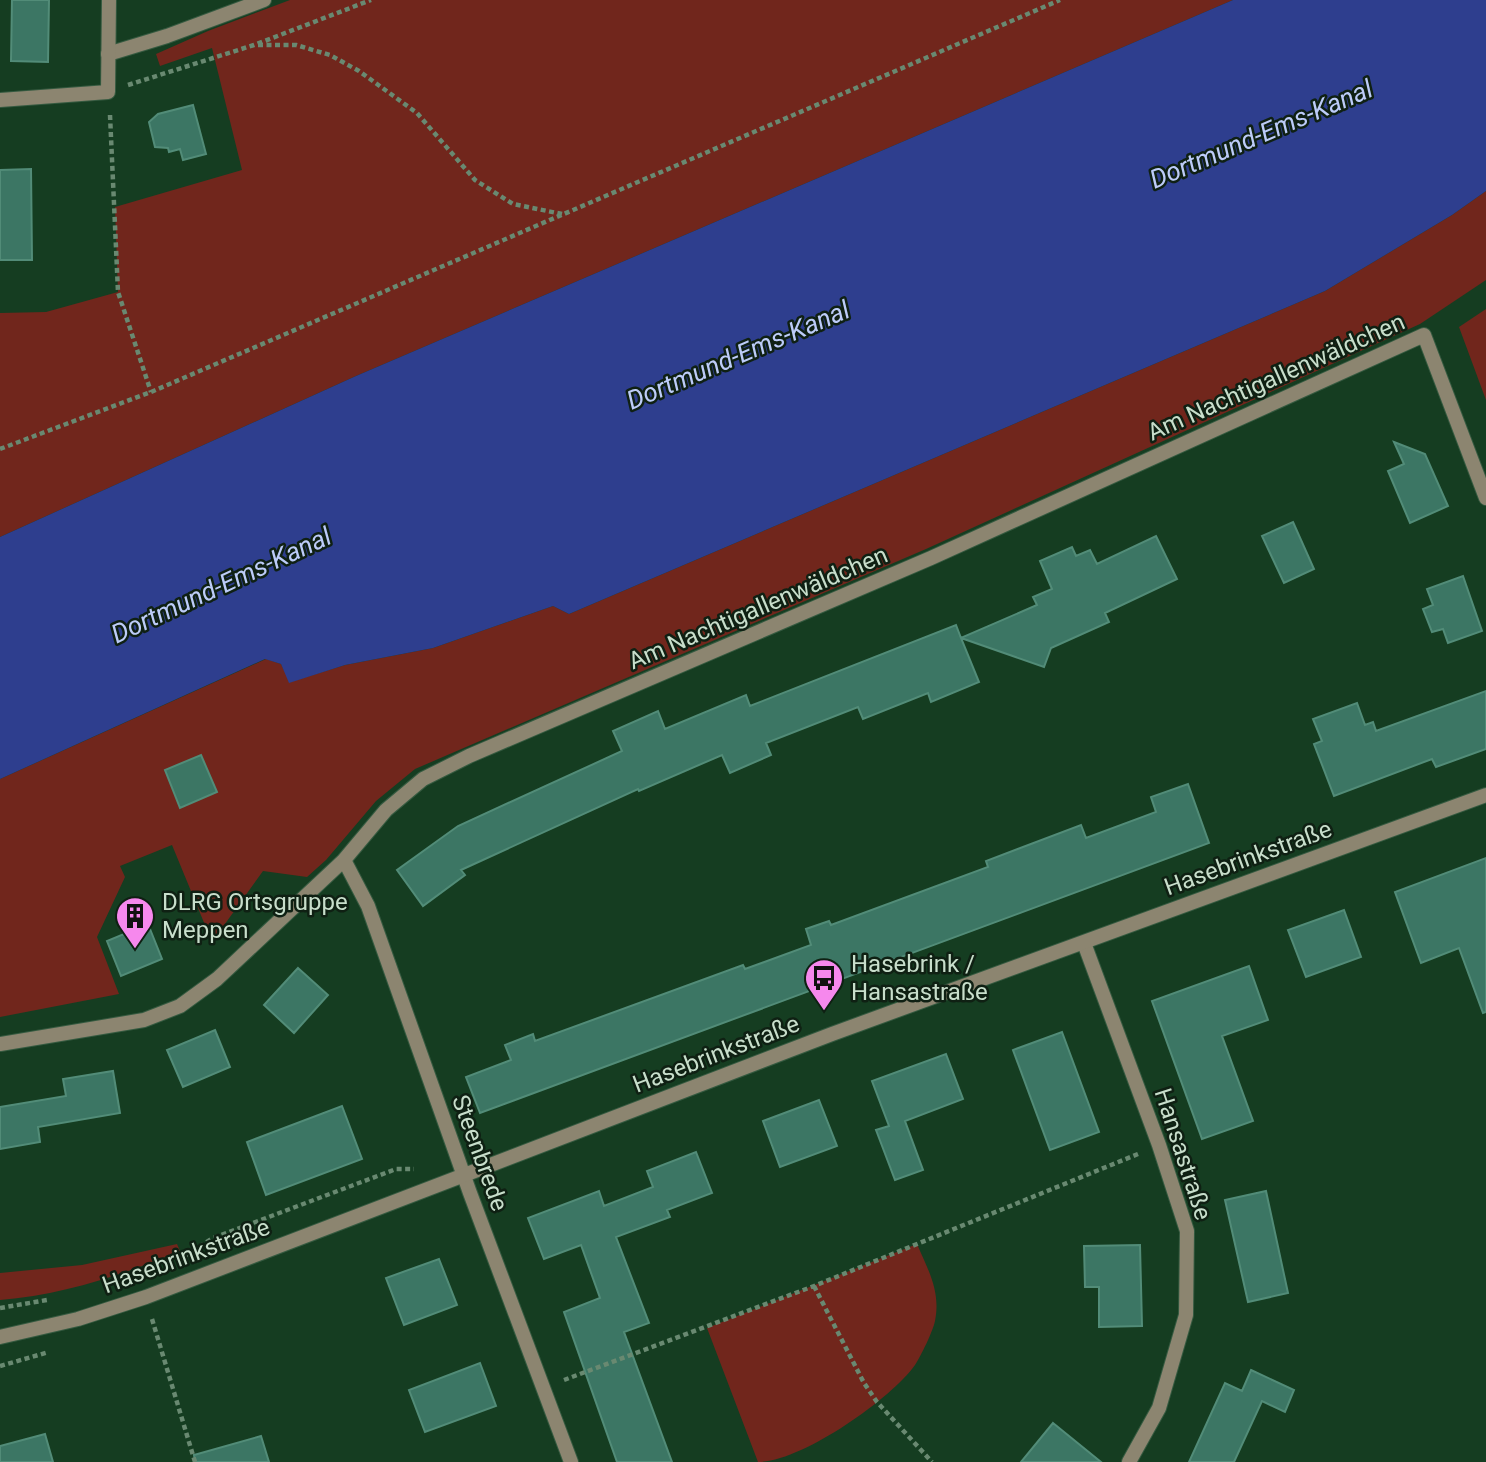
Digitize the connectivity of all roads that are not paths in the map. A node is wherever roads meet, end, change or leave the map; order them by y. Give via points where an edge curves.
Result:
1 (109, 0) edge
2 (264, 0) edge
3 (108, 54) junction
4 (0, 100) edge
5 (1486, 498) edge
6 (1486, 795) edge
7 (344, 860) junction
8 (1084, 943) junction
9 (0, 1045) edge
10 (463, 1174) junction
11 (0, 1338) edge
12 (571, 1462) edge
13 (1129, 1462) edge

1 - 3 street
2 - 3 street
3 - 4 street via 108,92
5 - 7 street, Am Nachtigallenwäldchen via 1424,335 931,558 469,756 423,779 386,810
6 - 8 street, Hasebrinkstraße
7 - 9 street, Am Nachtigallenwäldchen via 217,979 180,1006 144,1020
7 - 10 street, Steenbrede via 368,906
8 - 10 street, Hasebrinkstraße
8 - 13 street, Hansastraße via 1186,1231 1186,1315 1159,1408
10 - 11 street, Hasebrinkstraße via 146,1297
10 - 12 street, Steenbrede

